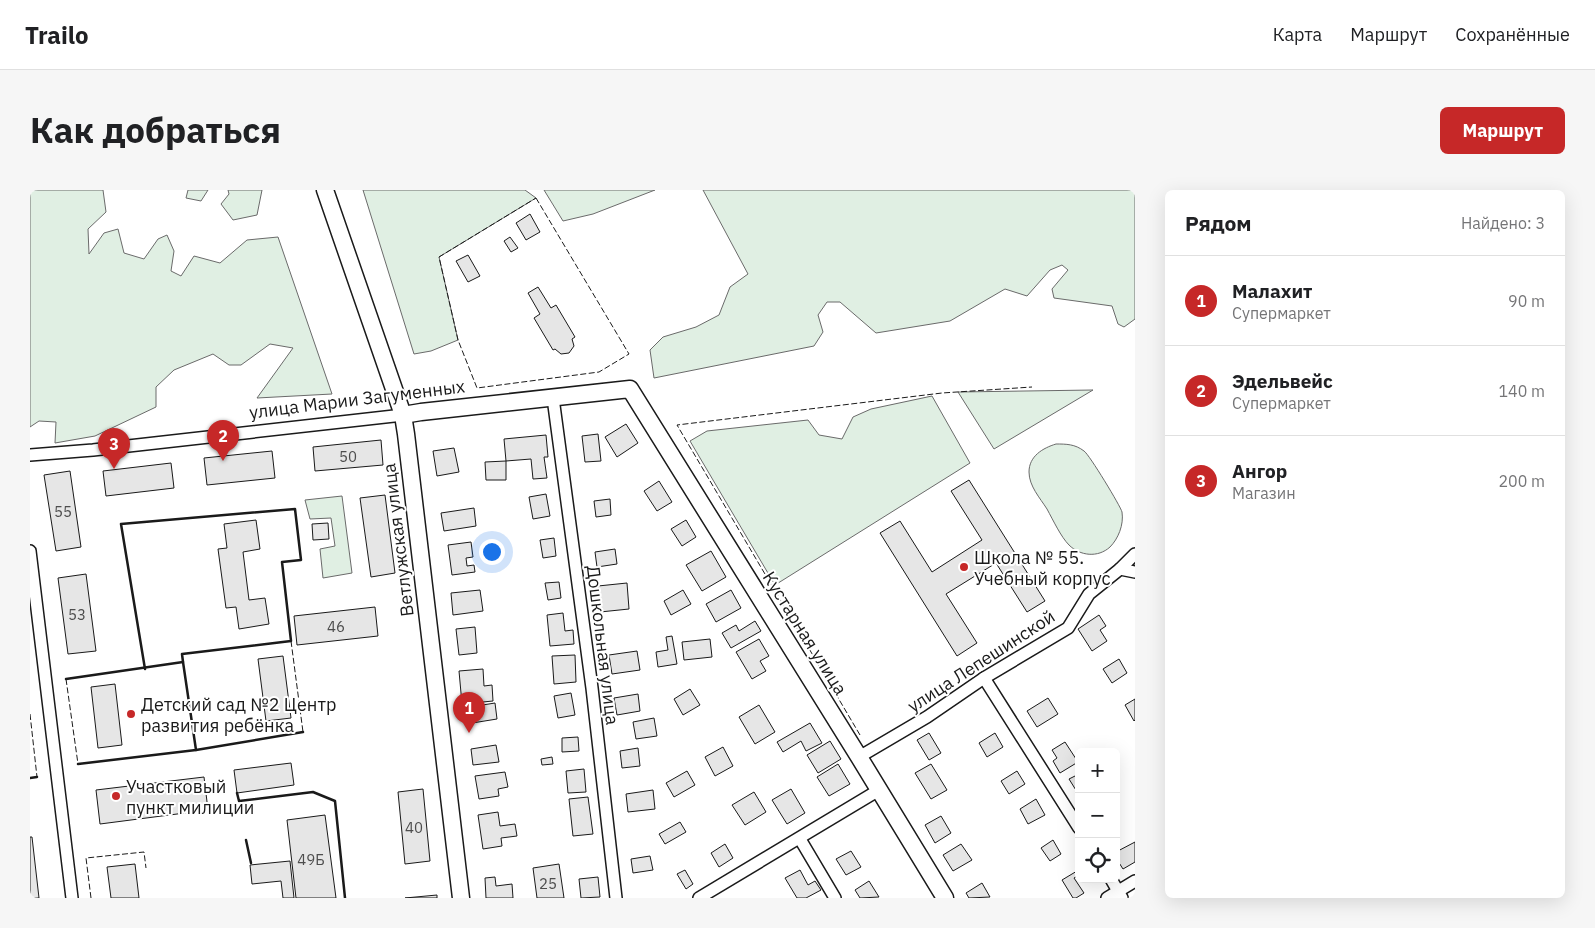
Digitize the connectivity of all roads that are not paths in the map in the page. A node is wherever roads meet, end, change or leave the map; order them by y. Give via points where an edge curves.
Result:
1 (324, 190) edge
2 (630, 389) joint
3 (553, 398) junction
4 (403, 415) junction
5 (30, 455) edge
6 (30, 551) edge
7 (1135, 554) edge
8 (1120, 569) junction
9 (1135, 572) edge
10 (984, 678) junction
11 (860, 757) junction
12 (879, 790) junction
13 (1075, 822) edge
14 (800, 839) junction
15 (1135, 881) edge
16 (1113, 883) edge
17 (1120, 894) edge
18 (72, 898) edge
19 (461, 898) edge
20 (616, 898) edge
21 (699, 898) edge
22 (835, 898) edge
23 (945, 898) edge
24 (1107, 898) edge

1 - 4 street, Ветлужская улица
2 - 3 street, улица Марии Загуменных
2 - 11 street, Кустарная улица
3 - 4 street, улица Марии Загуменных
3 - 20 street, Дошкольная улица
4 - 5 street, улица Марии Загуменных
4 - 19 street, Ветлужская улица
6 - 18 street
7 - 8 street, улица Лепешинской
8 - 9 street
8 - 10 street, улица Лепешинской via 1089,594 1068,628
10 - 11 street, улица Лепешинской
10 - 13 street
11 - 12 street, Кустарная улица
12 - 14 street
12 - 23 street, Кустарная улица
14 - 21 street
14 - 22 street
15 - 17 street
16 - 17 street
17 - 24 street

